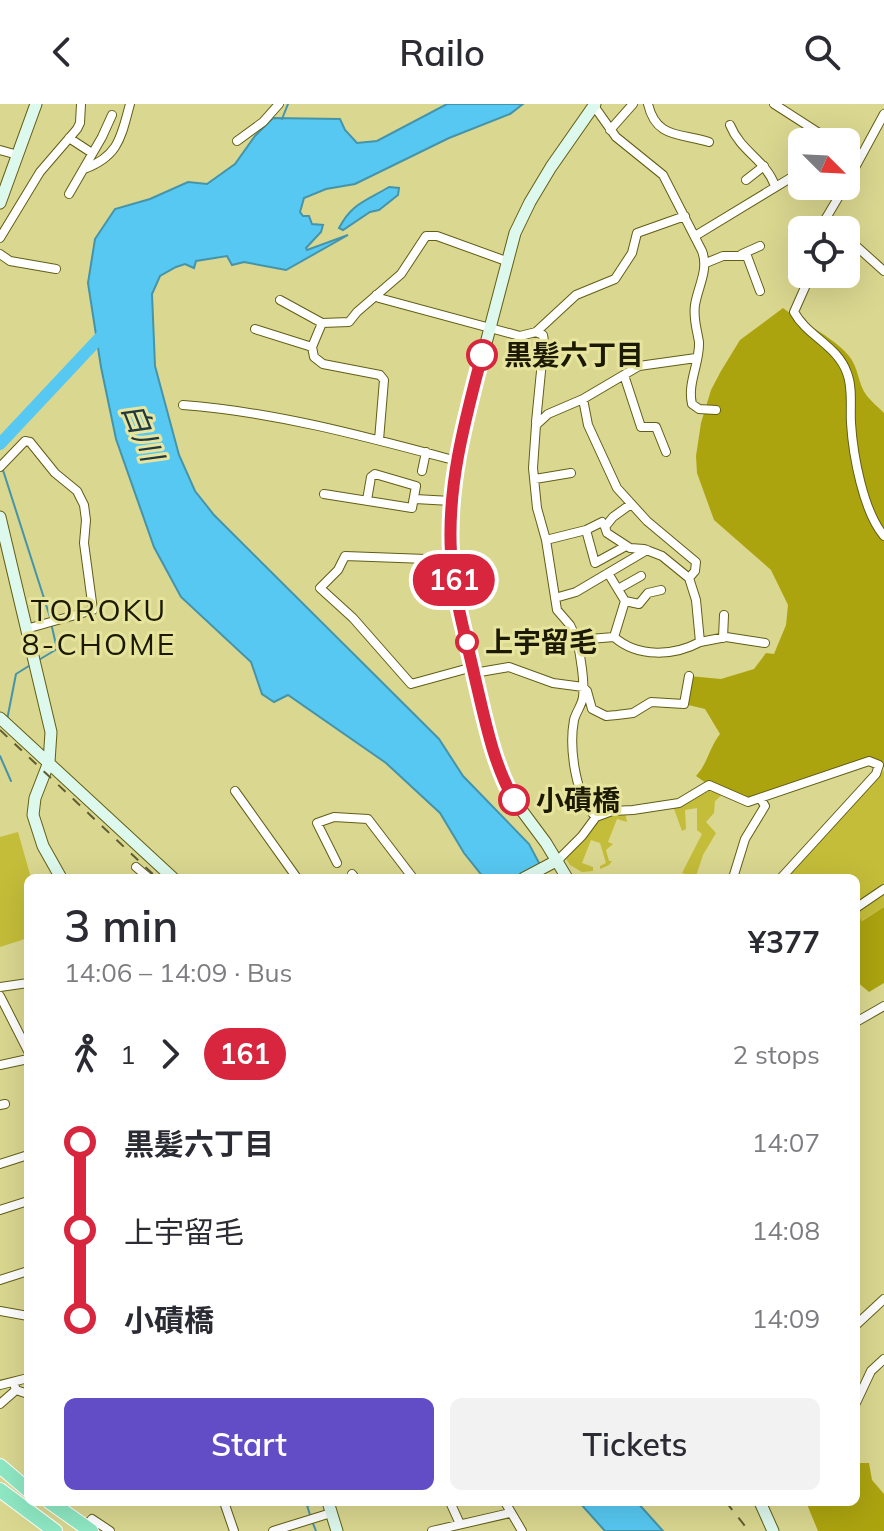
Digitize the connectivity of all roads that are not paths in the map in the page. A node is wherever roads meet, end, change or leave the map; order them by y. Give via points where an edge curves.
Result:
1 (36, 104) edge
2 (81, 104) edge
3 (130, 104) edge
4 (279, 104) edge
5 (633, 104) edge
6 (648, 104) edge
7 (774, 104) edge
8 (595, 105) edge
9 (884, 114) edge
10 (112, 115) dead end
11 (730, 125) dead end
12 (811, 128) edge
13 (610, 130) junction
14 (69, 138) junction
15 (237, 141) dead end
16 (709, 142) dead end
17 (0, 150) edge
18 (92, 153) junction
19 (18, 155) junction
20 (860, 157) edge
21 (764, 166) junction
22 (84, 169) junction
23 (788, 179) edge
24 (746, 180) dead end
25 (775, 186) junction
26 (69, 194) dead end
27 (0, 203) edge
28 (685, 216) junction
29 (695, 236) junction
30 (0, 238) edge
31 (760, 246) dead end
32 (860, 250) edge
33 (0, 254) edge
34 (742, 254) junction
35 (506, 261) junction
36 (706, 263) junction
37 (56, 269) dead end
38 (884, 271) edge
39 (805, 288) edge
40 (760, 291) dead end
41 (376, 295) junction
42 (280, 300) dead end
43 (322, 323) junction
44 (488, 328) junction
45 (255, 329) dead end
46 (536, 332) junction
47 (312, 347) junction
48 (696, 358) junction
49 (624, 375) junction
50 (583, 399) junction
51 (183, 405) dead end
52 (716, 410) dead end
53 (536, 425) junction
54 (379, 440) junction
55 (426, 452) junction
56 (666, 452) dead end
57 (457, 461) junction
58 (0, 467) edge
59 (422, 471) dead end
60 (571, 473) dead end
61 (535, 479) junction
62 (324, 494) dead end
63 (415, 499) junction
64 (367, 500) junction
65 (451, 501) junction
66 (631, 504) junction
67 (0, 517) edge
68 (605, 527) junction
69 (586, 530) junction
70 (884, 536) edge
71 (546, 540) junction
72 (626, 546) junction
73 (648, 550) junction
74 (451, 555) junction
75 (5, 558) edge
76 (595, 563) junction
77 (604, 576) junction
78 (641, 576) dead end
79 (689, 578) junction
80 (618, 589) junction
81 (661, 590) dead end
82 (555, 598) junction
83 (625, 601) junction
84 (724, 615) dead end
85 (26, 629) junction
86 (614, 637) junction
87 (723, 638) junction
88 (577, 640) junction
89 (700, 642) junction
90 (765, 643) dead end
91 (473, 670) junction
92 (689, 676) dead end
93 (583, 687) junction
94 (0, 718) edge
95 (49, 762) junction
96 (235, 791) dead end
97 (760, 798) junction
98 (596, 817) junction
99 (558, 860) junction
100 (337, 863) dead end
101 (136, 867) dead end
102 (59, 874) edge
103 (144, 874) edge
104 (169, 874) edge
105 (294, 874) edge
106 (410, 874) edge
107 (531, 874) edge
108 (565, 874) edge
109 (734, 874) edge
110 (785, 874) edge
111 (884, 889) edge
112 (860, 905) edge
113 (24, 984) edge
114 (0, 987) edge
115 (0, 996) edge
116 (884, 1006) edge
117 (860, 1020) edge
118 (24, 1043) edge
119 (24, 1060) edge
120 (0, 1065) edge
121 (24, 1156) edge
122 (0, 1164) edge
123 (24, 1202) edge
124 (0, 1210) edge
125 (24, 1272) edge
126 (0, 1280) edge
127 (884, 1299) edge
128 (0, 1311) edge
129 (24, 1315) edge
130 (860, 1321) edge
131 (884, 1359) edge
132 (24, 1380) edge
133 (0, 1385) edge
134 (15, 1386) junction
135 (24, 1392) edge
136 (860, 1394) edge
137 (0, 1404) edge
138 (4, 1469) edge
139 (24, 1485) edge
140 (0, 1490) edge
141 (48, 1506) edge
142 (55, 1506) edge
143 (225, 1506) edge
144 (452, 1506) edge
145 (507, 1506) edge
146 (762, 1506) edge
147 (329, 1507) edge
148 (510, 1513) junction
149 (460, 1524) junction
150 (83, 1530) edge
151 (55, 1531) edge
152 (110, 1531) edge
153 (234, 1531) edge
154 (273, 1531) edge
155 (337, 1531) edge
156 (432, 1531) edge
157 (522, 1531) edge
158 (773, 1531) edge

1 - 19 main road
2 - 14 street via 80,123
3 - 22 street via 114,151
4 - 15 street
5 - 13 street
6 - 16 street via 652,118 666,132
7 - 12 street
8 - 13 street
8 - 35 main road via 530,202
9 - 20 street
10 - 18 street
11 - 21 street via 744,149
13 - 28 street via 663,175
14 - 18 street
14 - 30 street via 40,172
17 - 19 street
18 - 22 street
19 - 27 main road
21 - 24 street
21 - 25 street
22 - 26 street
23 - 25 street
25 - 29 street
28 - 29 street
28 - 46 street via 637,233 632,253 615,279 576,295
29 - 36 street
31 - 34 street
32 - 38 street
33 - 37 street via 10,261
34 - 36 street
34 - 40 street via 752,264
35 - 41 street via 426,236 401,274
35 - 44 main road
36 - 48 street via 695,308
39 - 70 street via 794,312 847,372 861,480
41 - 43 street via 349,322
41 - 44 street
42 - 43 street
43 - 47 street
44 - 46 street via 520,336
44 - 57 main road
45 - 47 street
46 - 53 street via 544,341
47 - 54 street via 323,364 384,380
48 - 49 street via 649,363
48 - 52 street via 692,404
49 - 50 street
49 - 56 street via 641,427 656,427
50 - 53 street
50 - 66 street via 608,472
51 - 54 street
53 - 61 street
54 - 55 street
55 - 57 street
55 - 59 street
57 - 65 main road
58 - 85 street via 30,442 84,505 93,610
60 - 61 street
61 - 71 street
62 - 64 street
63 - 64 street via 412,508
63 - 64 street via 416,486 375,474
63 - 65 street
65 - 74 main road
66 - 68 street
66 - 79 street via 696,562
67 - 75 main road
68 - 69 street via 602,522
68 - 72 street
69 - 71 street
69 - 76 street
71 - 82 street
72 - 73 street
72 - 76 street
73 - 77 street
73 - 79 street
74 - 91 main road
74 - 91 street via 345,556 320,588 411,684
75 - 85 main road
76 - 77 street
77 - 80 street
77 - 82 street
78 - 80 street
79 - 89 street
80 - 83 street
81 - 83 street via 648,593 639,604
82 - 88 street
83 - 86 street
84 - 87 street
85 - 95 main road via 51,732
86 - 88 street
86 - 89 street via 644,652 686,650
87 - 89 street
87 - 90 street
88 - 93 street
91 - 93 street via 509,667
91 - 99 main road via 502,777
92 - 93 street via 684,704 651,702 617,715 596,713
93 - 98 street via 573,741 580,796
94 - 95 main road
95 - 102 main road via 33,815
95 - 104 main road
96 - 105 street
97 - 98 street via 748,802 709,785 679,803
97 - 109 street via 765,806 745,839
97 - 110 street via 869,761 879,765
98 - 99 street
99 - 107 main road
99 - 108 main road
100 - 106 street via 317,823 334,817 368,819
101 - 103 street
111 - 112 street
113 - 114 street
115 - 118 street
116 - 117 street
119 - 120 street
121 - 122 street
123 - 124 street
125 - 126 street
127 - 130 street
128 - 129 street
131 - 136 street via 871,1371
132 - 134 street
133 - 134 street
134 - 135 street
134 - 137 street
138 - 139 highway
140 - 151 highway
141 - 150 highway
142 - 150 highway
143 - 153 street
144 - 149 street
145 - 148 street
146 - 158 main road
147 - 154 street
147 - 155 main road
148 - 149 street
148 - 157 street
149 - 156 street
150 - 152 street via 92,1519

